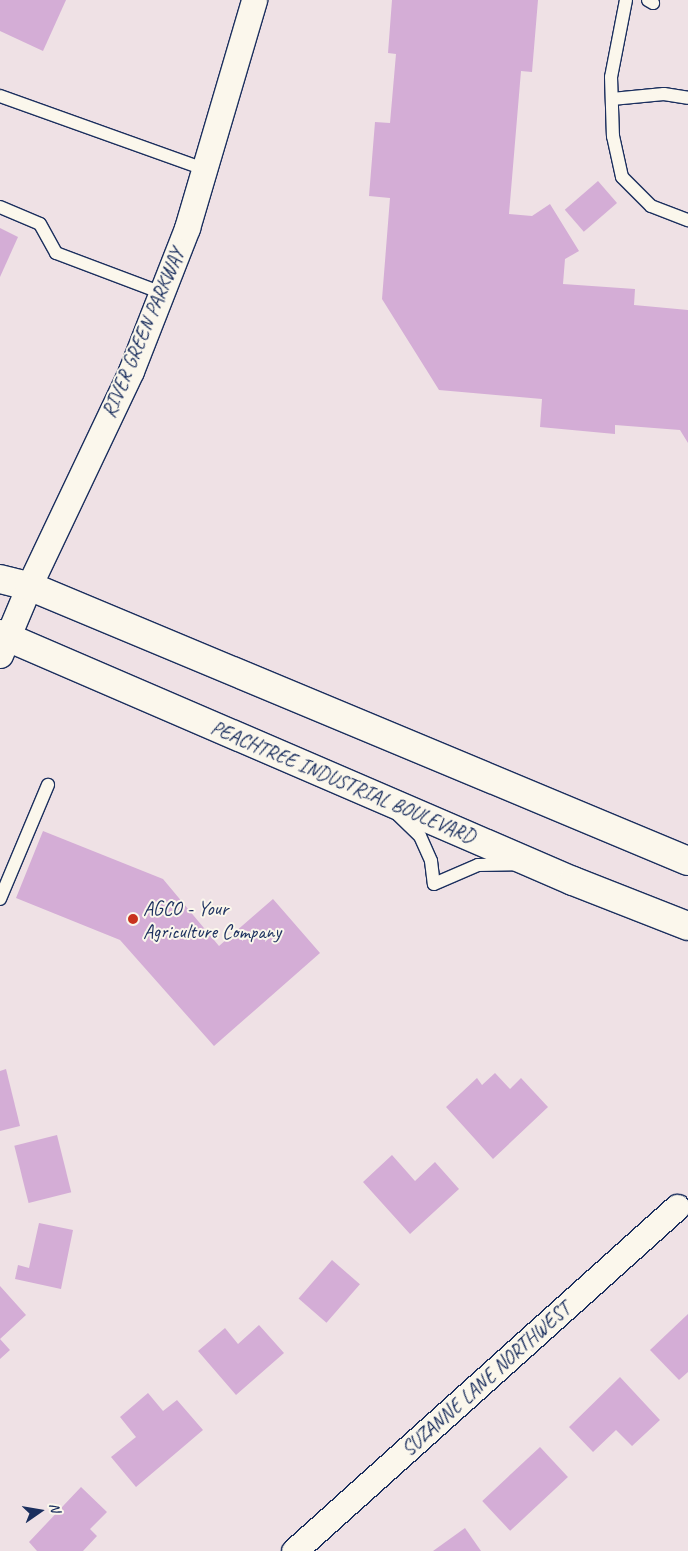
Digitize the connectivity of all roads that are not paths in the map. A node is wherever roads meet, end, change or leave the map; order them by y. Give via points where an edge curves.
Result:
1 (254, 0) edge
2 (626, 0) edge
3 (0, 96) edge
4 (688, 98) edge
5 (612, 99) junction
6 (204, 169) junction
7 (0, 207) edge
8 (688, 220) edge
9 (162, 293) junction
10 (0, 579) edge
11 (29, 586) junction
12 (2, 642) edge
13 (48, 785) dead end
14 (380, 798) junction
15 (688, 861) edge
16 (535, 864) junction
17 (0, 899) edge
18 (688, 926) edge
19 (677, 1206) dead end
20 (294, 1551) edge

1 - 6 street, RIVER GREEN PARKWAY
2 - 5 lane via 611,78
3 - 6 lane
4 - 5 lane via 664,94
5 - 8 lane via 613,136 622,177 651,206
6 - 9 street, RIVER GREEN PARKWAY via 187,228
7 - 9 lane via 40,224 56,253
9 - 11 street, RIVER GREEN PARKWAY via 131,371
10 - 11 highway
11 - 12 street, RIVER GREEN PARKWAY
11 - 15 highway
12 - 14 highway, PEACHTREE INDUSTRIAL BOULEVARD
13 - 17 lane
14 - 16 highway, PEACHTREE INDUSTRIAL BOULEVARD
14 - 16 lane via 420,836 431,862 434,884 478,865
16 - 18 highway, PEACHTREE INDUSTRIAL BOULEVARD
19 - 20 street, SUZANNE LANE NORTHWEST

